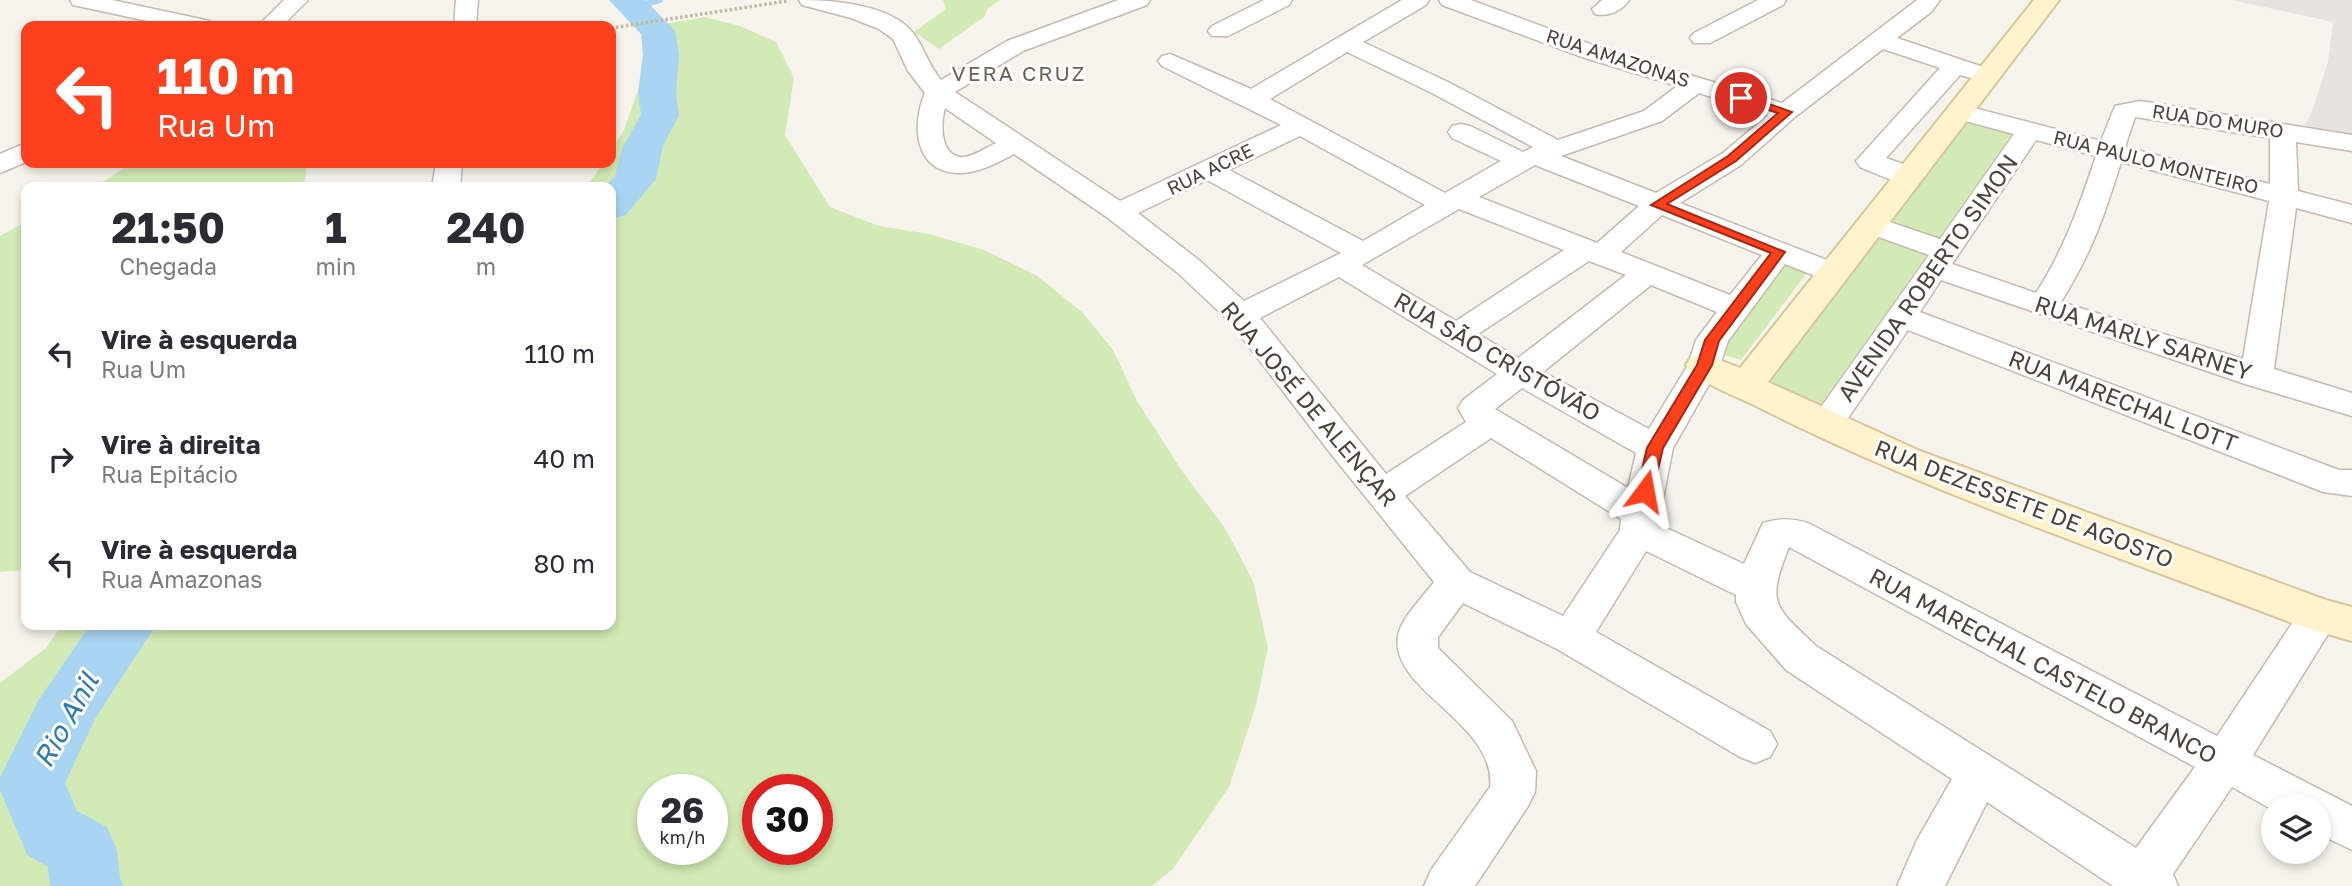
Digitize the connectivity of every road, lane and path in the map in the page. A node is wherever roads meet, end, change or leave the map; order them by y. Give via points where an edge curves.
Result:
1 (81, 0) edge
2 (297, 0) edge
3 (467, 0) edge
4 (795, 0) edge
5 (810, 0) edge
6 (1139, 0) edge
7 (1281, 0) edge
8 (1418, 0) edge
9 (1450, 0) edge
10 (1775, 0) edge
11 (1929, 0) edge
12 (2047, 0) edge
13 (179, 21) edge
14 (274, 21) edge
15 (465, 21) edge
16 (616, 27) edge
17 (1220, 31) dead end
18 (1702, 38) dead end
19 (1881, 40) junction
20 (1348, 44) junction
21 (1170, 61) dead end
22 (1955, 66) junction
23 (1987, 77) junction
24 (1696, 83) junction
25 (937, 92) junction
26 (1245, 96) junction
27 (1786, 112) junction
28 (1907, 119) junction
29 (1952, 122) junction
30 (1303, 125) junction
31 (2030, 130) junction
32 (2283, 131) junction
33 (1461, 132) dead end
34 (2352, 143) edge
35 (1015, 144) junction
36 (2110, 149) junction
37 (21, 154) edge
38 (1537, 155) junction
39 (0, 165) edge
40 (1210, 171) junction
41 (1910, 176) junction
42 (2284, 195) junction
43 (1453, 202) junction
44 (1657, 205) junction
45 (1118, 212) junction
46 (2352, 214) edge
47 (1872, 225) junction
48 (1779, 252) junction
49 (1592, 253) junction
50 (1352, 259) junction
51 (1941, 259) junction
52 (1648, 273) junction
53 (1835, 273) junction
54 (2043, 306) junction
55 (1735, 308) junction
56 (1241, 315) junction
57 (1901, 316) junction
58 (1457, 334) junction
59 (1704, 365) junction
60 (1518, 372) junction
61 (2257, 376) junction
62 (1745, 386) junction
63 (2352, 405) edge
64 (1491, 422) junction
65 (1826, 425) junction
66 (1655, 448) junction
67 (2349, 484) edge
68 (1383, 493) junction
69 (1639, 522) junction
70 (1456, 582) junction
71 (1754, 586) junction
72 (2335, 620) edge
73 (1571, 638) junction
74 (1755, 744) dead end
75 (2224, 762) junction
76 (1979, 775) junction
77 (2285, 794) edge
78 (2331, 818) edge
79 (2352, 829) edge
80 (2148, 882) edge
81 (1448, 886) edge
82 (1921, 886) edge

1 - 13 street
2 - 14 street
3 - 15 street
4 - 16 path
5 - 25 street, RUA JOSÉ DE ALENÇAR via 859,13 903,35 920,71
6 - 25 street via 1015,46
7 - 17 street
8 - 20 street
9 - 24 street, RUA AMAZONAS via 1590,52
10 - 18 street
11 - 19 street
12 - 23 street
19 - 22 street
19 - 27 street
20 - 26 street
20 - 38 street via 1439,87
21 - 26 street
22 - 23 street
22 - 28 street
23 - 29 street
24 - 27 street, RUA AMAZONAS
24 - 38 street via 1653,116
25 - 35 street, RUA JOSÉ DE ALENÇAR
25 - 35 street via 928,120 929,136 949,163 968,164
26 - 30 street
27 - 44 street via 1732,159
28 - 29 street, RUA PAULO MONTEIRO
28 - 41 street via 1869,162
29 - 31 street, RUA PAULO MONTEIRO
29 - 41 street
30 - 40 street, RUA ACRE
30 - 43 street
31 - 36 street, RUA PAULO MONTEIRO
31 - 51 street, AVENIDA ROBERTO SIMON
32 - 34 street, RUA DO MURO
32 - 36 street, RUA DO MURO via 2129,109 2124,111
32 - 42 street
33 - 38 street
35 - 45 street, RUA JOSÉ DE ALENÇAR
36 - 42 street, RUA PAULO MONTEIRO
36 - 54 street via 2076,251
37 - 39 street
38 - 43 street
38 - 44 street
40 - 45 street, RUA ACRE
40 - 50 street, RUA SÃO CRISTÓVÃO
41 - 47 street
42 - 46 street, RUA PAULO MONTEIRO
42 - 61 street
43 - 49 street
43 - 50 street
44 - 48 street
44 - 49 street
45 - 56 street, RUA JOSÉ DE ALENÇAR
47 - 51 street, RUA MARLY SARNEY
47 - 53 street
48 - 53 street
48 - 55 street
49 - 52 street
49 - 58 street
50 - 56 street
50 - 58 street, RUA SÃO CRISTÓVÃO
51 - 54 street, RUA MARLY SARNEY
51 - 57 street, AVENIDA ROBERTO SIMON
52 - 55 street
52 - 60 street
53 - 62 street
54 - 61 street, RUA MARLY SARNEY
55 - 59 street via 1712,340
56 - 68 street, RUA JOSÉ DE ALENÇAR
57 - 65 street, AVENIDA ROBERTO SIMON
57 - 67 street, RUA MARECHAL LOTT
58 - 60 street, RUA SÃO CRISTÓVÃO
59 - 62 street, RUA DEZESSETE DE AGOSTO
59 - 66 street
60 - 64 street via 1476,405 1475,411
60 - 66 street, RUA SÃO CRISTÓVÃO
61 - 63 street, RUA MARLY SARNEY
62 - 65 street, RUA DEZESSETE DE AGOSTO
64 - 68 street
64 - 69 street
65 - 72 street, RUA DEZESSETE DE AGOSTO via 1990,494
66 - 69 street
68 - 70 street, RUA JOSÉ DE ALENÇAR
69 - 71 street
69 - 73 street
70 - 73 street, RUA JOSÉ DE ALENÇAR
70 - 81 street via 1418,634 1418,652 1497,734 1514,771 1512,792
71 - 75 street, RUA MARECHAL CASTELO BRANCO via 1776,533 1795,533
71 - 76 street via 1759,613 1801,658
72 - 75 street
73 - 74 street, RUA JOSÉ DE ALENÇAR
75 - 77 street, RUA MARECHAL CASTELO BRANCO
75 - 80 street
76 - 80 street
76 - 82 street
78 - 79 street

